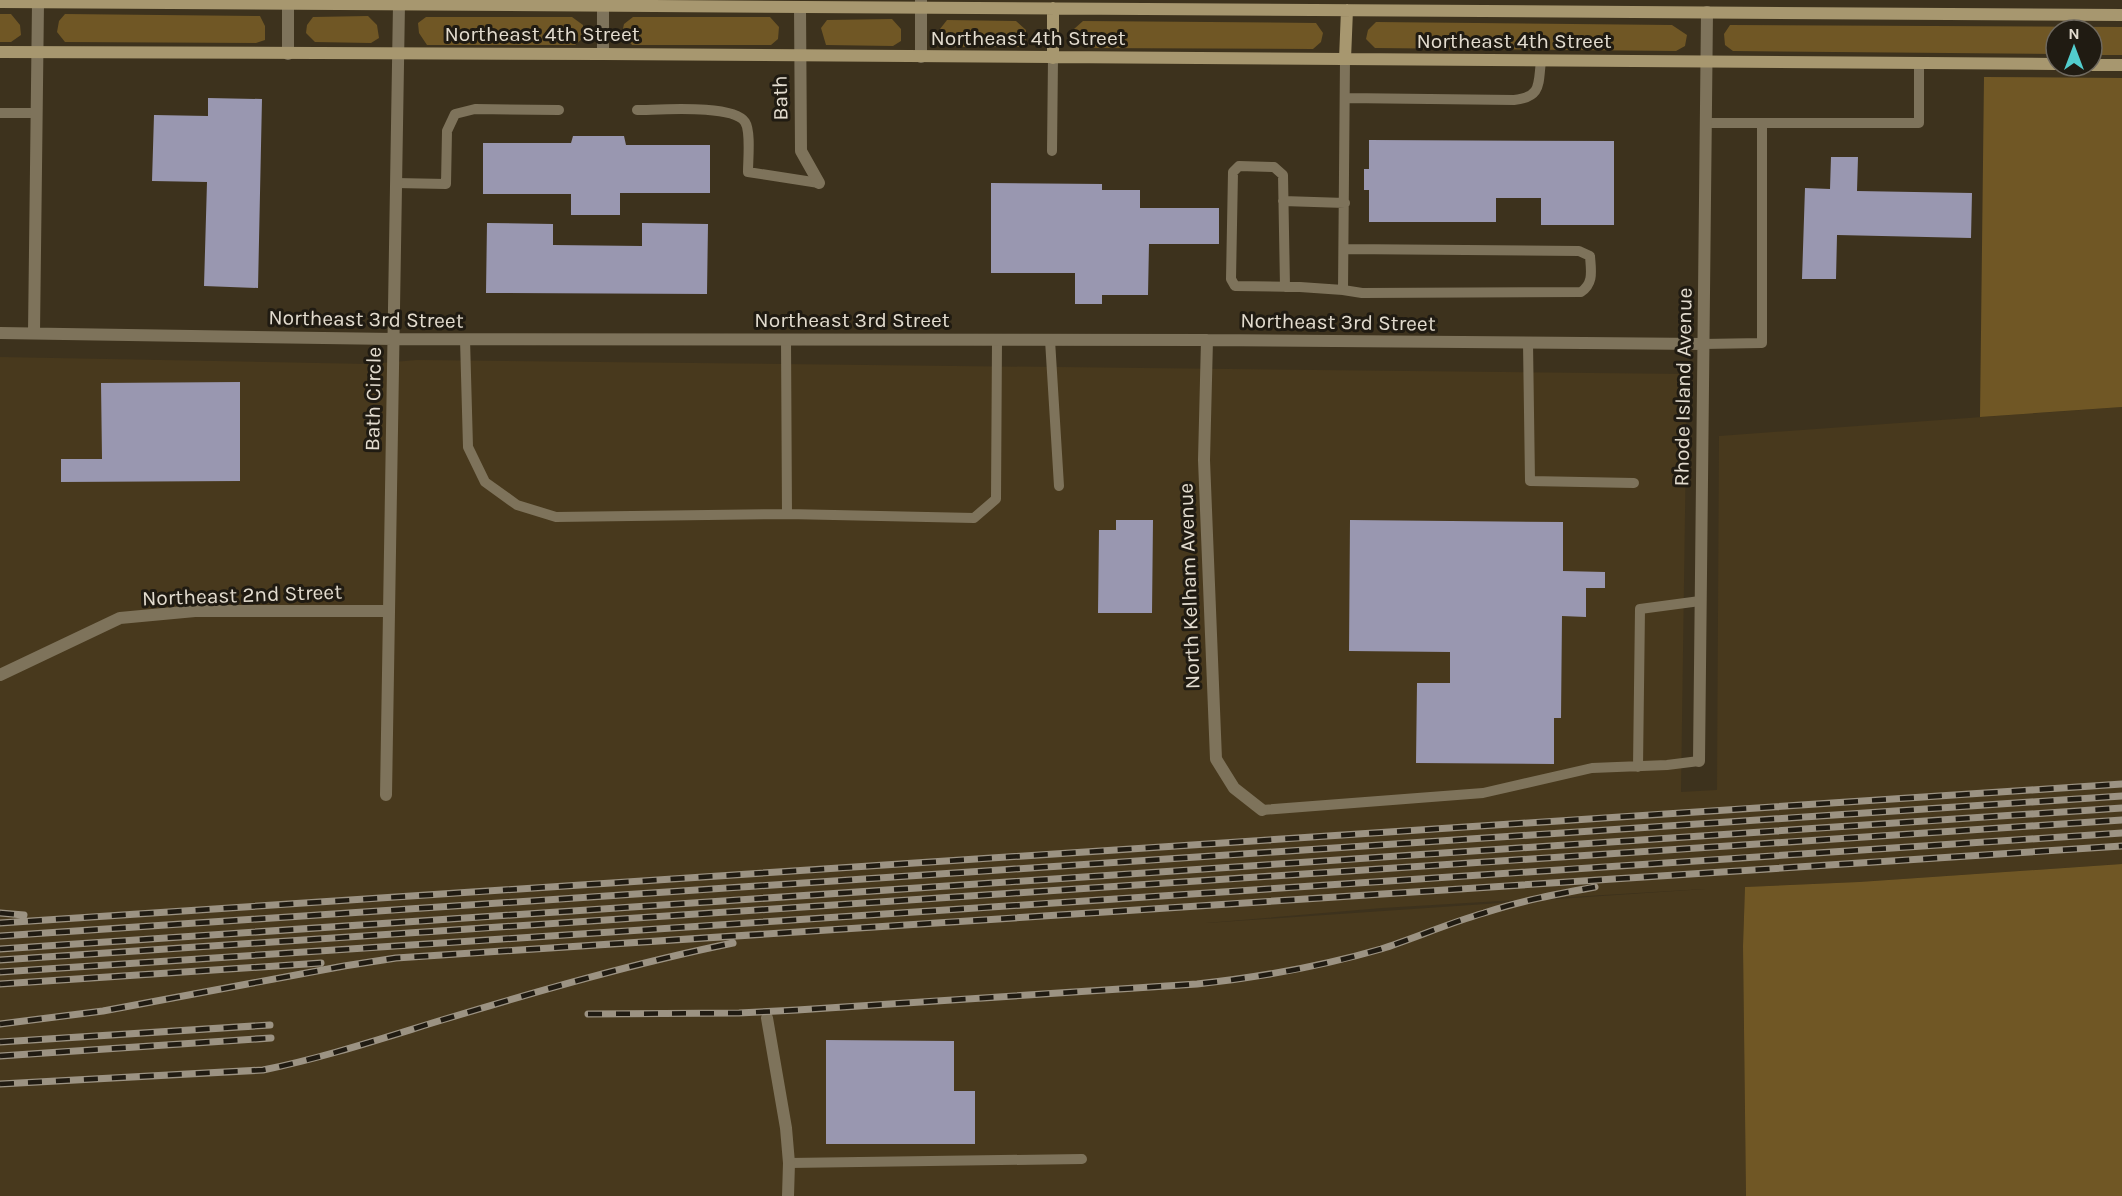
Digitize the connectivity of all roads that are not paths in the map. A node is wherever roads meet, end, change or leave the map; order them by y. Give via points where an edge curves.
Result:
1 (0, 2) edge
2 (288, 2) edge
3 (38, 3) junction
4 (603, 3) edge
5 (399, 4) junction
6 (921, 4) edge
7 (800, 7) junction
8 (1053, 8) junction
9 (1347, 10) junction
10 (1707, 12) junction
11 (2122, 15) edge
12 (0, 52) edge
13 (38, 53) junction
14 (398, 53) junction
15 (288, 54) junction
16 (603, 54) junction
17 (799, 56) junction
18 (921, 57) junction
19 (1053, 58) junction
20 (1345, 59) junction
21 (1541, 61) junction
22 (1706, 62) junction
23 (1919, 63) junction
24 (2044, 64) edge
25 (2104, 64) edge
26 (2122, 65) edge
27 (1346, 98) junction
28 (559, 110) dead end
29 (637, 110) dead end
30 (0, 113) edge
31 (37, 113) junction
32 (1706, 123) junction
33 (1762, 123) junction
34 (1052, 151) dead end
35 (396, 183) junction
36 (819, 183) joint
37 (1284, 201) junction
38 (1345, 203) junction
39 (1344, 249) junction
40 (1285, 287) junction
41 (1343, 290) junction
42 (0, 333) edge
43 (34, 333) junction
44 (393, 339) junction
45 (465, 339) junction
46 (786, 340) junction
47 (997, 340) junction
48 (1050, 340) junction
49 (1207, 340) junction
50 (1528, 343) junction
51 (1703, 344) junction
52 (1634, 483) dead end
53 (1059, 486) dead end
54 (787, 514) junction
55 (1700, 601) junction
56 (389, 611) junction
57 (0, 675) edge
58 (1699, 761) joint
59 (1638, 767) junction
60 (386, 795) dead end
61 (1262, 810) joint
62 (767, 1018) dead end
63 (1082, 1159) dead end
64 (789, 1163) junction
65 (788, 1196) edge

1 - 3 main road, Northeast 4th Street
2 - 3 main road, Northeast 4th Street
2 - 5 main road, Northeast 4th Street
2 - 15 street
3 - 13 street
4 - 5 main road, Northeast 4th Street
4 - 7 main road, Northeast 4th Street
4 - 16 street
5 - 14 street, Bath Circle
6 - 7 main road, Northeast 4th Street
6 - 8 main road, Northeast 4th Street
6 - 18 street
7 - 17 street, Bath
8 - 9 main road, Northeast 4th Street
8 - 19 main road
9 - 10 main road, Northeast 4th Street
9 - 20 main road
10 - 11 main road, Northeast 4th Street
10 - 22 street, Rhode Island Avenue
12 - 13 main road, Northeast 4th Street
13 - 15 main road, Northeast 4th Street
13 - 31 street
14 - 15 main road, Northeast 4th Street
14 - 16 main road, Northeast 4th Street
14 - 35 street, Bath Circle
16 - 17 main road, Northeast 4th Street
17 - 18 main road, Northeast 4th Street
17 - 36 street, Bath via 801,151
18 - 19 main road, Northeast 4th Street
19 - 20 main road, Northeast 4th Street
19 - 34 lane
20 - 21 main road, Northeast 4th Street
20 - 27 lane
21 - 22 main road, Northeast 4th Street
21 - 27 lane via 1538,87 1528,99
22 - 23 main road, Northeast 4th Street
22 - 32 street, Rhode Island Avenue
23 - 24 main road, Northeast 4th Street
23 - 33 lane via 1919,123
25 - 26 main road
27 - 38 lane
28 - 35 lane via 475,110 455,114 447,131 446,184
29 - 36 lane via 722,110 736,114 748,129 747,172
30 - 31 lane
31 - 43 street
32 - 33 lane
32 - 51 street, Rhode Island Avenue
33 - 51 lane via 1762,343
35 - 44 street, Bath Circle
37 - 38 lane
37 - 40 lane
37 - 40 lane via 1283,175 1274,167 1239,166 1233,172 1235,286
38 - 39 lane
39 - 41 lane
39 - 41 lane via 1579,251 1590,256 1591,279 1589,287 1581,292
40 - 41 lane
42 - 43 street, Northeast 3rd Street
43 - 44 street, Northeast 3rd Street
44 - 45 street, Northeast 3rd Street
44 - 56 street, Bath Circle
45 - 46 street, Northeast 3rd Street
45 - 54 lane via 468,447 485,482 517,505 556,517
46 - 47 street, Northeast 3rd Street
46 - 54 lane
47 - 48 street, Northeast 3rd Street
47 - 54 lane via 996,499 974,518
48 - 49 street, Northeast 3rd Street
48 - 53 lane
49 - 50 street, Northeast 3rd Street
49 - 61 street, North Kelham Avenue via 1204,460 1216,759 1234,788
50 - 51 street, Northeast 3rd Street
50 - 52 lane via 1530,481
51 - 55 street, Rhode Island Avenue
55 - 58 street, Rhode Island Avenue
55 - 59 lane via 1640,609
56 - 57 street, Northeast 2nd Street via 195,611 120,618
56 - 60 street, Bath Circle
58 - 59 lane
59 - 61 lane via 1592,768 1483,793
62 - 64 street
63 - 64 lane
64 - 65 street

